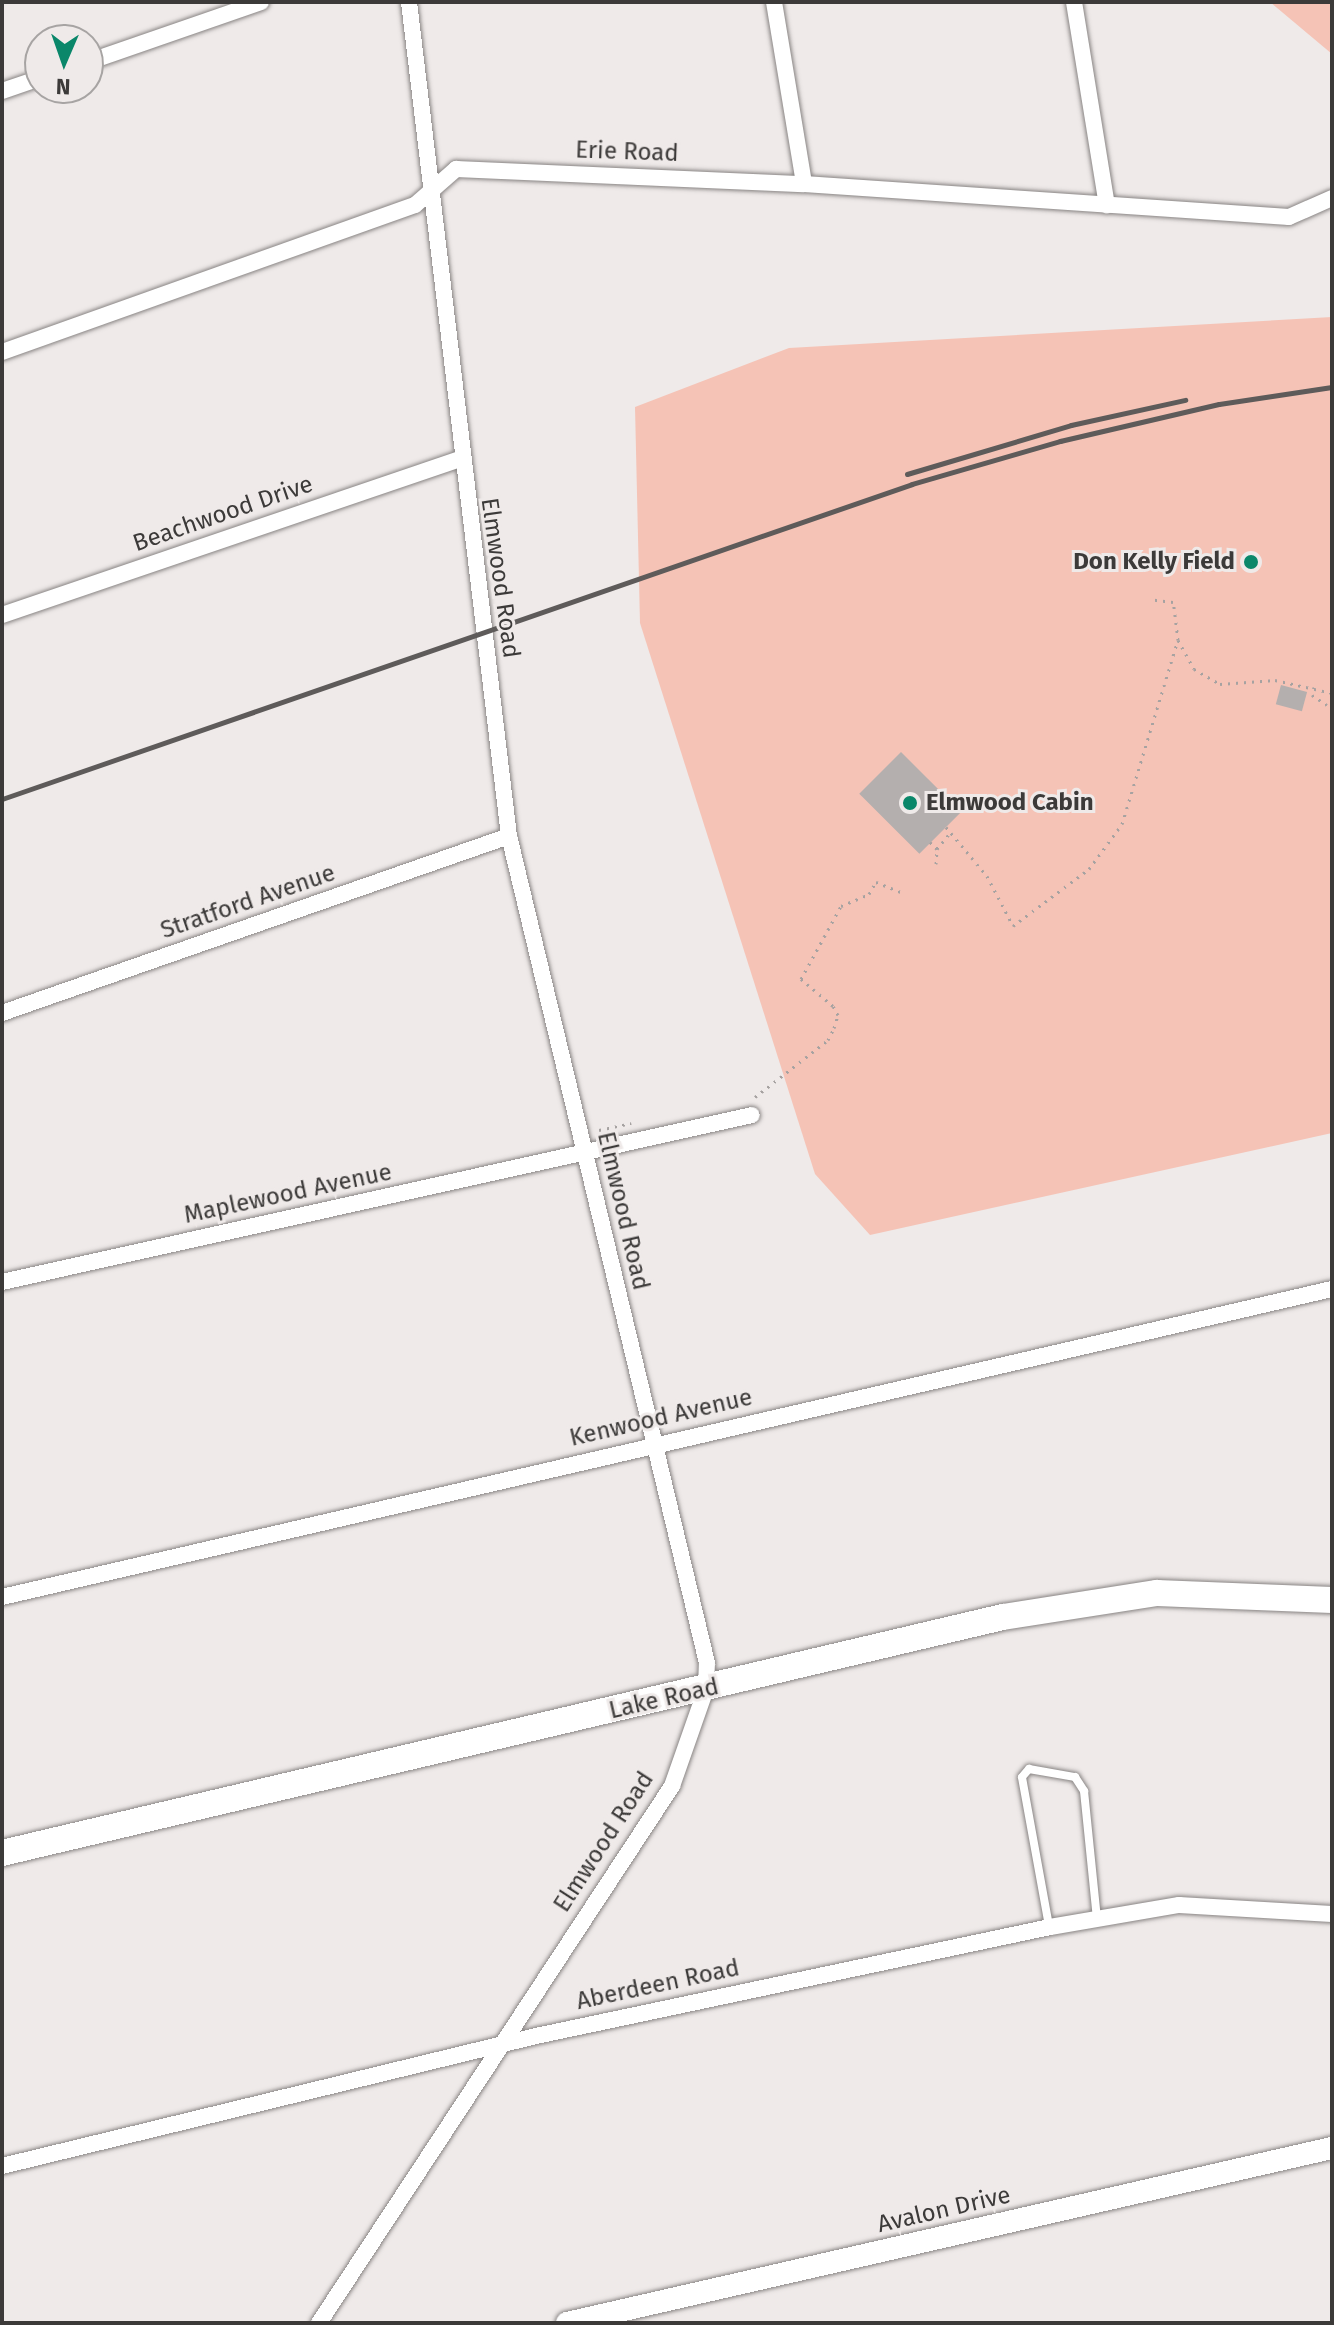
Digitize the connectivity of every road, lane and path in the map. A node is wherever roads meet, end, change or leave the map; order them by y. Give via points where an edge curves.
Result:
1 (261, 2) edge
2 (409, 2) edge
3 (774, 2) edge
4 (1074, 2) edge
5 (104, 56) edge
6 (24, 83) edge
7 (2, 91) edge
8 (804, 184) junction
9 (434, 185) junction
10 (1332, 198) edge
11 (1107, 205) junction
12 (2, 352) edge
13 (460, 459) junction
14 (1150, 599) dead end
15 (2, 615) edge
16 (1178, 640) junction
17 (1314, 687) junction
18 (1332, 693) edge
19 (1327, 705) dead end
20 (946, 827) dead end
21 (950, 833) junction
22 (509, 836) junction
23 (930, 842) dead end
24 (937, 849) junction
25 (936, 864) dead end
26 (905, 894) dead end
27 (2, 1013) edge
28 (750, 1108) joint
29 (636, 1123) dead end
30 (599, 1130) dead end
31 (585, 1153) junction
32 (2, 1282) edge
33 (1332, 1289) edge
34 (653, 1445) junction
35 (2, 1597) edge
36 (1332, 1600) edge
37 (706, 1689) junction
38 (2, 1853) edge
39 (1332, 1914) edge
40 (1097, 1919) junction
41 (1050, 1927) junction
42 (500, 2044) junction
43 (1332, 2148) edge
44 (2, 2166) edge
45 (319, 2323) edge
46 (567, 2323) edge

1 - 5 street
2 - 9 street, Elmwood Road
3 - 8 street
4 - 11 street
6 - 7 street
8 - 9 street, Erie Road via 456,169
8 - 11 street, Erie Road
9 - 12 street, Erie Road via 415,205
9 - 13 street, Elmwood Road
10 - 11 street, Erie Road via 1289,217
13 - 15 street, Beachwood Drive
13 - 22 street, Elmwood Road
14 - 16 path via 1173,602
16 - 17 path via 1194,669 1220,684 1275,680
16 - 21 path via 1122,824 1068,888 1013,926 987,876
17 - 18 path
17 - 19 path via 1312,695
20 - 21 path
21 - 24 path
22 - 27 street, Stratford Avenue
22 - 31 street, Elmwood Road
23 - 24 path
24 - 25 path
26 - 28 path via 876,882 869,894 841,906 801,979 833,1006 838,1015 834,1028 828,1040
28 - 31 street, Maplewood Avenue
29 - 30 path
31 - 32 street, Maplewood Avenue
31 - 34 street, Elmwood Road
33 - 34 street, Kenwood Avenue
34 - 35 street, Kenwood Avenue
34 - 37 street, Elmwood Road via 707,1663
36 - 37 main road, Lake Road via 1157,1593 1003,1617
37 - 38 main road, Lake Road
37 - 42 street, Elmwood Road via 672,1786
39 - 40 street, Aberdeen Road via 1179,1905
40 - 41 street, Aberdeen Road
40 - 41 lane via 1084,1791 1075,1777 1029,1769 1022,1777
41 - 42 street, Aberdeen Road
42 - 44 street, Aberdeen Road
42 - 45 street, Elmwood Road
43 - 46 street, Avalon Drive

